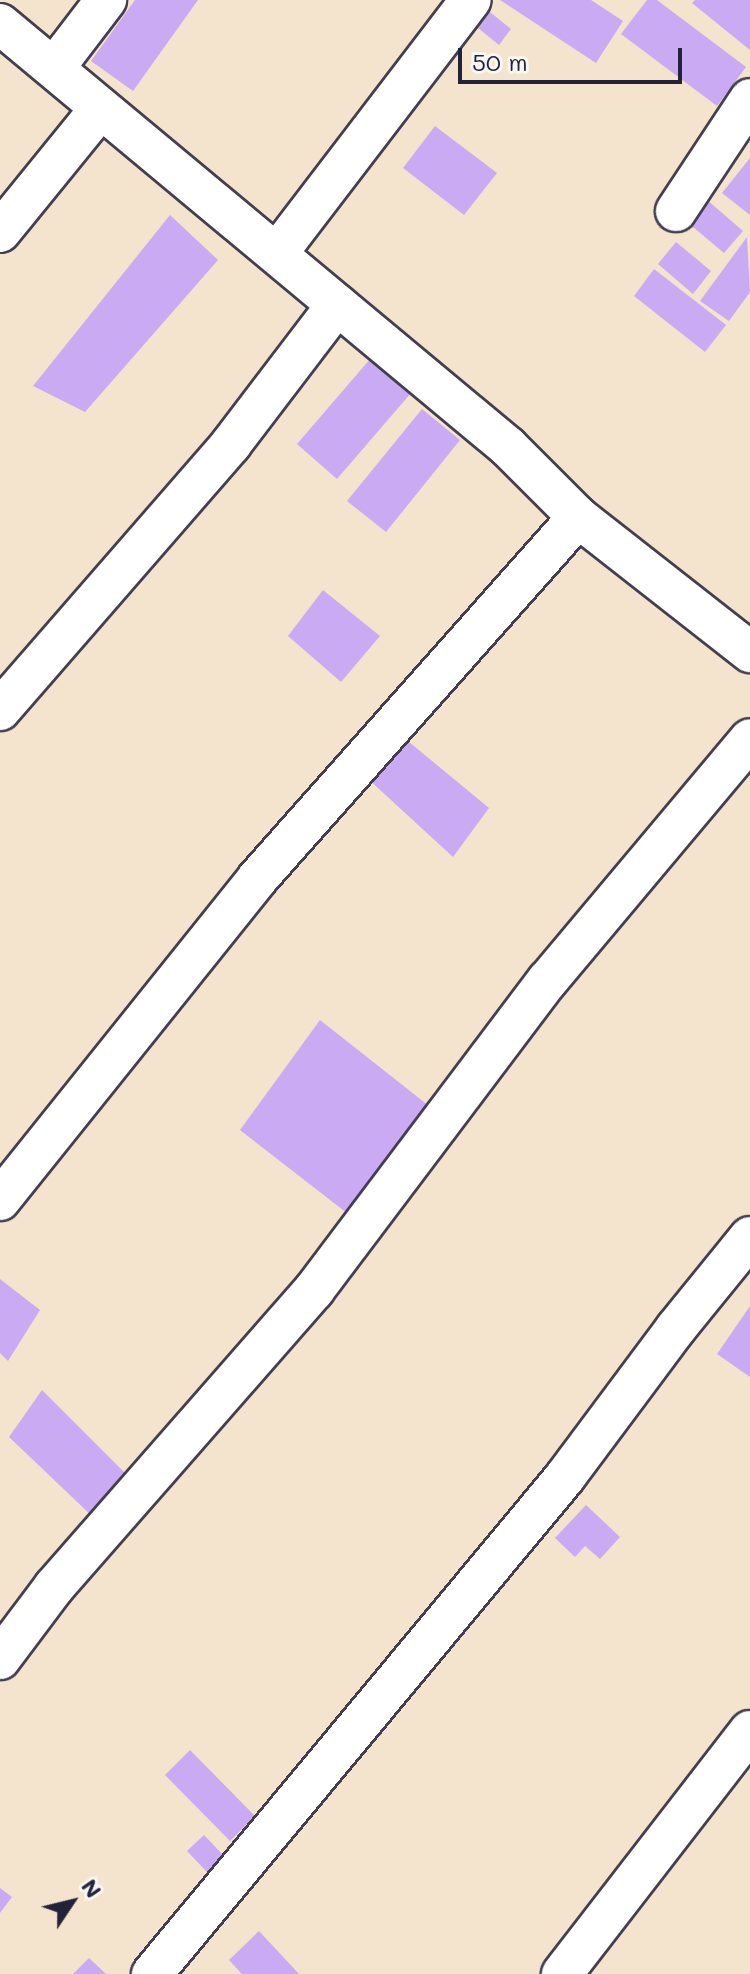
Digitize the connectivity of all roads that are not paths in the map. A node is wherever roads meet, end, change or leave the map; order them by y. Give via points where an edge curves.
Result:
1 (106, 0) edge
2 (471, 0) edge
3 (0, 24) edge
4 (54, 68) junction
5 (750, 99) edge
6 (100, 109) junction
7 (676, 211) dead end
8 (0, 232) edge
9 (278, 252) junction
10 (337, 305) junction
11 (578, 517) junction
12 (750, 652) edge
13 (0, 710) edge
14 (750, 739) edge
15 (0, 1200) edge
16 (750, 1237) edge
17 (0, 1659) edge
18 (750, 1731) edge
19 (152, 1974) edge
20 (562, 1974) edge

1 - 4 street
2 - 9 street
3 - 4 street
4 - 6 street
5 - 7 street
6 - 8 street
6 - 9 street
9 - 10 street
10 - 11 street via 508,447
10 - 13 street via 231,444
11 - 12 street
11 - 15 street via 257,879
14 - 17 street via 548,980 314,1290 54,1587
16 - 19 street via 565,1477
18 - 20 street

